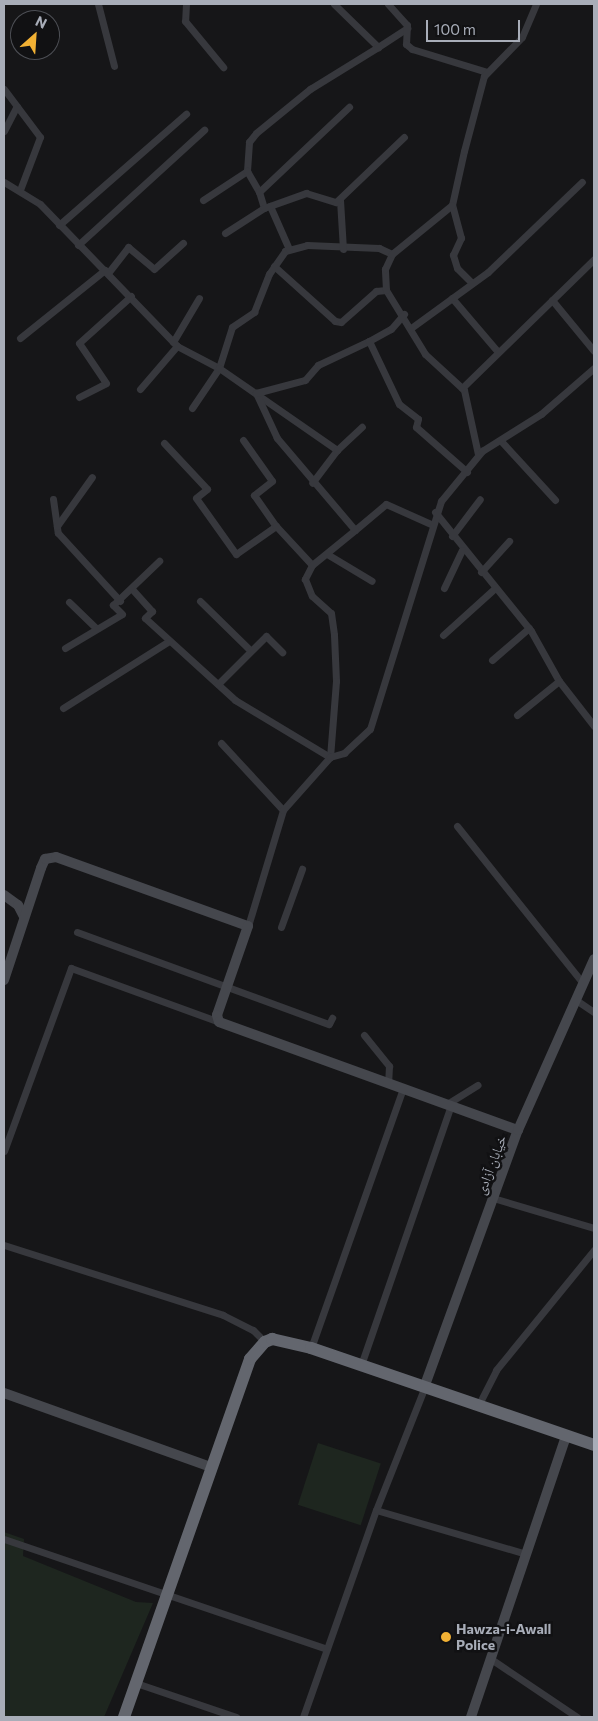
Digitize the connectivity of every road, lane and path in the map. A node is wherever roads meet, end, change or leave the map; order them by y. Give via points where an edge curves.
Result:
1 (98, 4) edge
2 (186, 4) edge
3 (334, 4) edge
4 (388, 4) edge
5 (536, 4) edge
6 (408, 28) junction
7 (378, 47) junction
8 (114, 66) dead end
9 (223, 67) dead end
10 (487, 72) junction
11 (4, 89) edge
12 (16, 106) junction
13 (349, 107) dead end
14 (186, 114) dead end
15 (204, 130) dead end
16 (4, 131) edge
17 (404, 138) dead end
18 (247, 171) junction
19 (4, 182) edge
20 (582, 182) dead end
21 (20, 190) junction
22 (259, 192) junction
23 (203, 200) dead end
24 (340, 200) junction
25 (452, 205) junction
26 (267, 207) junction
27 (59, 225) junction
28 (224, 233) dead end
29 (182, 243) dead end
30 (78, 245) junction
31 (289, 249) junction
32 (343, 249) junction
33 (392, 254) junction
34 (594, 259) edge
35 (274, 266) junction
36 (106, 271) junction
37 (472, 283) junction
38 (386, 290) junction
39 (131, 296) junction
40 (199, 298) dead end
41 (452, 298) junction
42 (552, 300) junction
43 (404, 314) junction
44 (411, 328) junction
45 (20, 338) dead end
46 (369, 340) junction
47 (175, 344) junction
48 (594, 351) edge
49 (498, 352) junction
50 (219, 368) junction
51 (594, 368) edge
52 (462, 388) junction
53 (140, 389) dead end
54 (256, 393) junction
55 (79, 397) dead end
56 (192, 408) dead end
57 (362, 427) dead end
58 (243, 440) dead end
59 (501, 441) junction
60 (164, 442) dead end
61 (337, 450) junction
62 (478, 454) junction
63 (467, 472) junction
64 (92, 477) dead end
65 (312, 483) junction
66 (53, 499) dead end
67 (480, 499) dead end
68 (555, 500) dead end
69 (435, 512) junction
70 (431, 524) junction
71 (57, 526) junction
72 (276, 526) junction
73 (355, 530) junction
74 (452, 536) junction
75 (509, 541) dead end
76 (462, 550) junction
77 (327, 554) junction
78 (159, 561) dead end
79 (312, 565) junction
80 (481, 572) junction
81 (372, 581) dead end
82 (444, 588) dead end
83 (495, 588) junction
84 (132, 589) junction
85 (120, 601) junction
86 (200, 601) dead end
87 (69, 602) dead end
88 (96, 628) junction
89 (529, 628) junction
90 (443, 635) dead end
91 (169, 641) junction
92 (65, 648) dead end
93 (251, 651) junction
94 (282, 652) dead end
95 (492, 660) dead end
96 (559, 680) junction
97 (218, 684) junction
98 (62, 708) dead end
99 (517, 715) dead end
100 (594, 726) edge
101 (221, 743) dead end
102 (330, 757) junction
103 (283, 810) junction
104 (457, 826) dead end
105 (302, 869) dead end
106 (4, 895) edge
107 (30, 900) junction
108 (18, 905) junction
109 (24, 917) junction
110 (248, 926) junction
111 (281, 927) dead end
112 (76, 932) dead end
113 (594, 959) edge
114 (4, 980) edge
115 (583, 983) junction
116 (227, 987) junction
117 (576, 1000) junction
118 (594, 1012) edge
119 (332, 1018) dead end
120 (219, 1022) junction
121 (364, 1035) dead end
122 (388, 1083) junction
123 (478, 1085) dead end
124 (403, 1088) junction
125 (449, 1104) junction
126 (518, 1130) junction
127 (4, 1151) edge
128 (493, 1198) junction
129 (594, 1228) edge
130 (4, 1245) edge
131 (594, 1250) edge
132 (264, 1342) junction
133 (311, 1348) junction
134 (361, 1365) junction
135 (425, 1386) junction
136 (4, 1393) edge
137 (479, 1404) junction
138 (566, 1436) junction
139 (594, 1445) edge
140 (211, 1467) junction
141 (376, 1510) junction
142 (4, 1538) edge
143 (526, 1554) junction
144 (167, 1594) junction
145 (327, 1649) junction
146 (491, 1658) junction
147 (136, 1683) junction
148 (124, 1717) edge
149 (236, 1717) edge
150 (304, 1717) edge
151 (470, 1717) edge
152 (577, 1717) edge

1 - 8 street
2 - 9 street via 185,21
3 - 7 street
4 - 6 street
5 - 10 street via 522,37
6 - 7 street
6 - 10 street via 406,44 412,49
7 - 18 street via 310,89 256,133 249,142
10 - 25 street via 478,89
11 - 12 street
12 - 16 street
12 - 21 street via 40,138
13 - 22 street
14 - 27 street
15 - 30 street
17 - 24 street
18 - 22 street
18 - 23 street
19 - 21 street
20 - 37 street
21 - 27 street
22 - 26 street
24 - 26 street via 323,201 306,193
24 - 32 street
25 - 33 street
25 - 37 street via 462,238 453,255 457,268
26 - 28 street
26 - 31 street
27 - 30 street
29 - 36 street via 154,269 128,247
30 - 36 street
31 - 32 street
31 - 35 street
32 - 33 street via 379,248
33 - 38 street via 385,269
34 - 42 street
35 - 38 street via 336,321 341,322 376,291
35 - 50 street via 254,312 232,327
36 - 39 street
36 - 45 street
37 - 41 street
38 - 43 street
39 - 47 street
39 - 55 street via 79,343 106,383
40 - 47 street
41 - 44 street
41 - 49 street
42 - 48 street
42 - 49 street
43 - 44 street
43 - 46 street via 391,329
44 - 52 street via 426,354
46 - 54 street via 318,365 305,380
46 - 63 street via 399,404 418,419 416,427
47 - 50 street
47 - 53 street
49 - 52 street
50 - 54 street
50 - 56 street
51 - 59 street via 554,404
52 - 62 street
54 - 61 street
54 - 65 street via 277,438
57 - 61 street
58 - 72 street via 272,481 254,495
59 - 62 street
59 - 68 street
60 - 72 street via 207,489 196,498 236,554
61 - 65 street
62 - 63 street
63 - 69 street
64 - 71 street
65 - 73 street
66 - 71 street
67 - 74 street
69 - 70 street
69 - 74 street
70 - 73 street via 386,504
70 - 102 street via 370,729 344,753
71 - 85 street via 66,544
72 - 79 street
73 - 77 street
74 - 76 street
75 - 80 street
76 - 80 street
76 - 82 street
77 - 79 street
77 - 81 street
78 - 84 street
79 - 102 street via 305,579 312,596 331,613 334,635 336,681
80 - 83 street
83 - 89 street
83 - 90 street
84 - 85 street
84 - 91 street via 152,611 145,618
85 - 88 street via 114,605 122,614
86 - 93 street
87 - 88 street
88 - 92 street
89 - 95 street
89 - 96 street
91 - 97 street
91 - 98 street
93 - 94 street via 266,636
93 - 97 street
96 - 99 street
96 - 100 street
97 - 102 street
101 - 103 street
102 - 103 street
103 - 110 street
104 - 115 street
105 - 111 street
106 - 108 street
107 - 108 street
107 - 109 street
107 - 110 street via 45,859 56,857
108 - 109 street
109 - 114 street
110 - 116 street
112 - 116 street
113 - 115 street, خیابان آزادی
115 - 117 street, خیابان آزادی
116 - 119 street via 329,1024
116 - 120 street via 217,1015
117 - 118 street
117 - 126 street, خیابان آزادی
120 - 122 street
120 - 127 street via 70,968
121 - 122 street via 389,1066
122 - 124 street
123 - 125 street
124 - 125 street
124 - 133 street
125 - 126 street
125 - 134 street
126 - 128 street, خیابان آزادی
128 - 129 street
128 - 135 street, خیابان آزادی
130 - 132 street via 222,1315 253,1330
131 - 137 street via 496,1370
132 - 133 highway via 272,1339
132 - 140 highway via 250,1359
133 - 134 highway
134 - 135 highway
135 - 137 highway
135 - 141 street
136 - 140 street
137 - 138 highway
138 - 139 highway
138 - 143 street
140 - 144 highway
141 - 143 street
141 - 145 street
142 - 144 street
143 - 146 street
144 - 145 street
144 - 147 highway
145 - 150 street
146 - 151 street
146 - 152 street
147 - 148 highway
147 - 149 street

